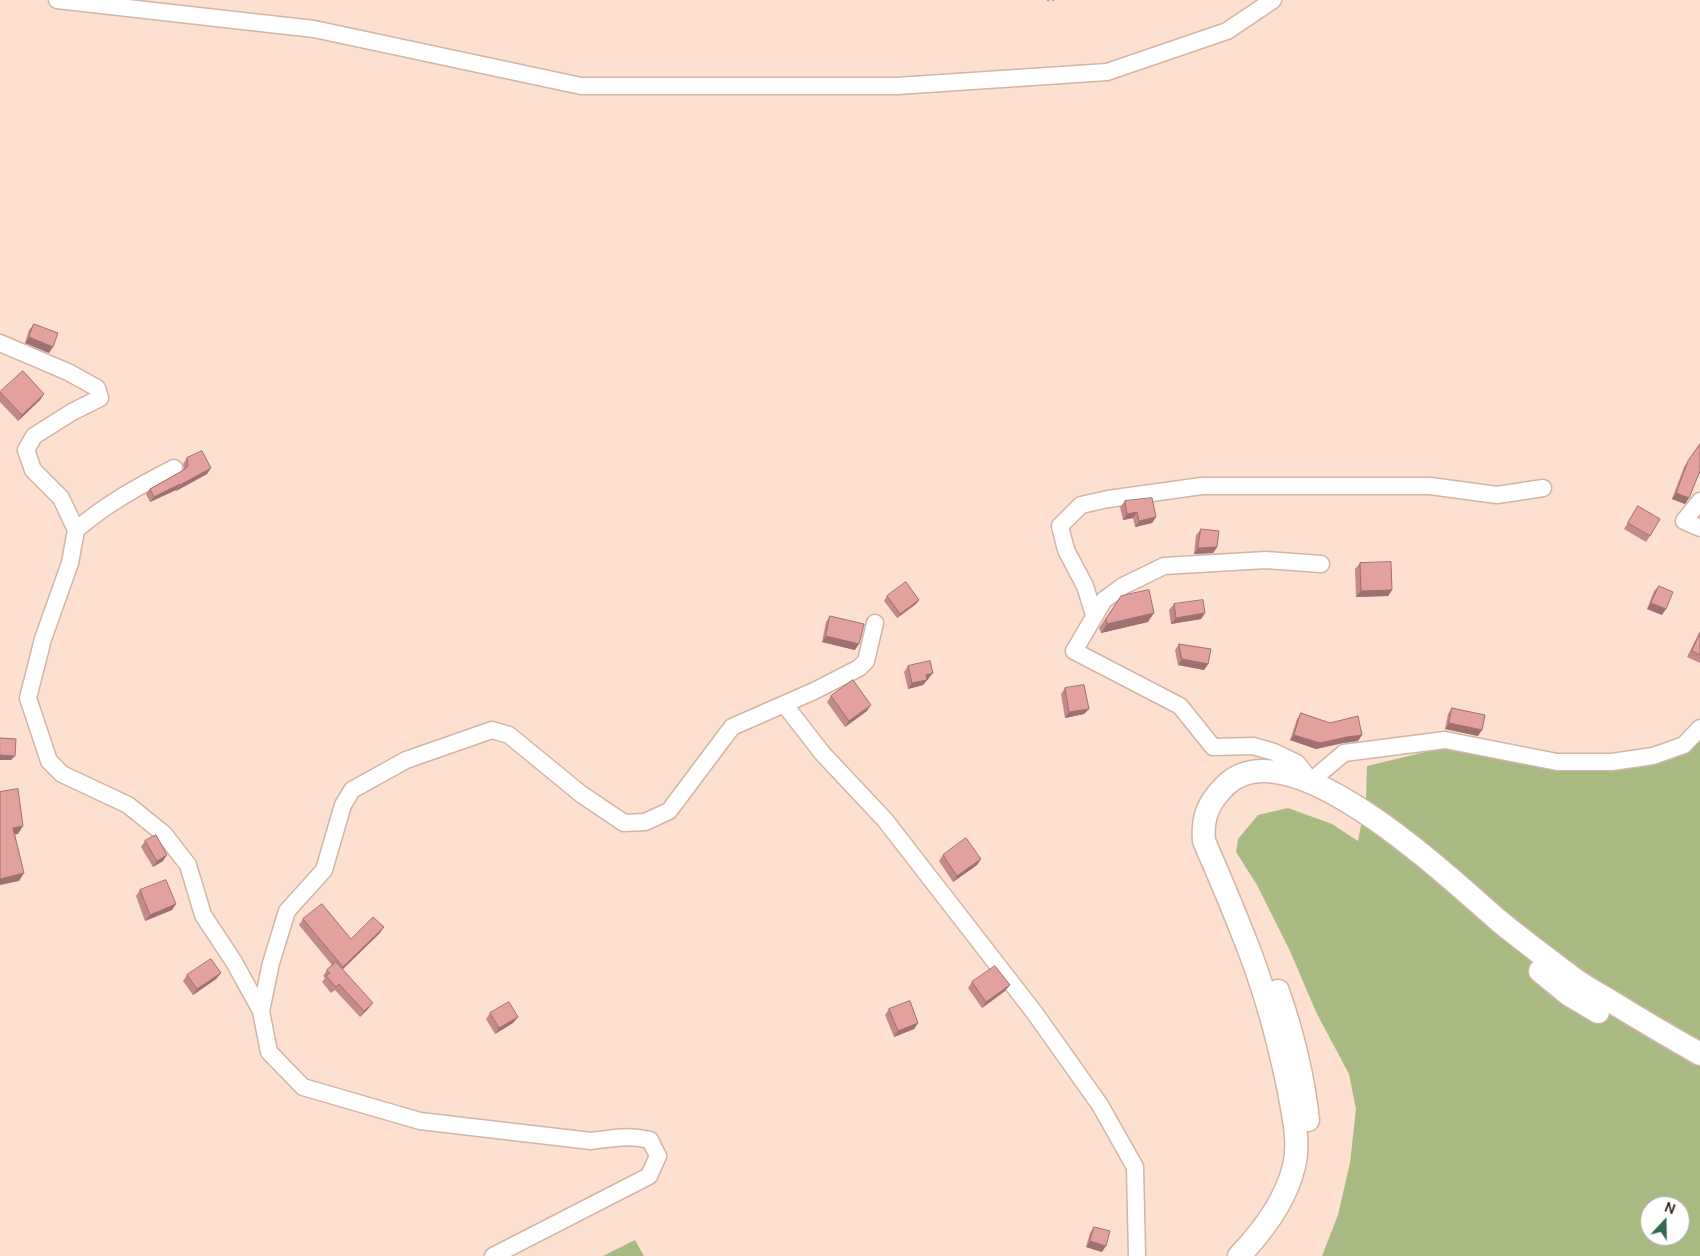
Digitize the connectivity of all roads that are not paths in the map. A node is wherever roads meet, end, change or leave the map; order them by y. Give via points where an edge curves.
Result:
1 (57, 0) edge
2 (1273, 0) edge
3 (0, 343) edge
4 (174, 468) dead end
5 (1543, 488) dead end
6 (1700, 501) edge
7 (1700, 528) edge
8 (76, 530) junction
9 (1321, 564) dead end
10 (1094, 615) junction
11 (876, 623) dead end
12 (784, 704) junction
13 (1700, 728) edge
14 (1311, 781) junction
15 (261, 1011) junction
16 (1700, 1054) edge
17 (1700, 1069) edge
18 (493, 1256) edge
19 (1137, 1256) edge
20 (1239, 1256) edge
21 (1257, 1256) edge

1 - 2 street via 314,29 581,86 887,86 1107,72 1227,31
3 - 8 street via 97,388 100,398 34,436 26,450 33,470 61,498
4 - 8 street via 124,494
5 - 10 street via 1497,494 1430,486 1202,486 1081,505 1060,526 1066,550 1085,586
6 - 7 street via 1684,521
8 - 15 street via 70,563 43,639 28,698 49,762 62,774 128,805 164,834 188,866 203,915
9 - 10 street via 1266,560 1164,566 1123,586 1104,600
10 - 14 street via 1074,651 1180,706 1213,747 1253,746 1274,752 1297,763
11 - 12 street via 866,661 859,668
12 - 15 street via 732,727 669,811 645,822 624,823 581,794 509,734 492,730 406,760 352,790 343,805 324,870 287,911 270,963
12 - 19 street via 823,754 886,820 1034,1012 1100,1105 1135,1167
13 - 14 street via 1684,745 1653,756 1612,762 1557,762 1446,740 1344,753
14 - 16 main road via 1393,831 1499,921 1579,982
14 - 20 main road via 1275,772 1251,772 1238,776 1217,795 1208,809 1203,827 1204,841 1243,932 1272,1021 1295,1122 1294,1166 1287,1186 1263,1228
15 - 18 street via 269,1052 303,1087 420,1121 591,1141 618,1136 650,1140 658,1156 648,1176
17 - 21 main road via 1568,994 1404,856 1326,802 1300,790 1267,782 1252,785 1226,803 1218,816 1217,827 1222,849 1253,922 1298,1053 1309,1150 1307,1172 1299,1193

